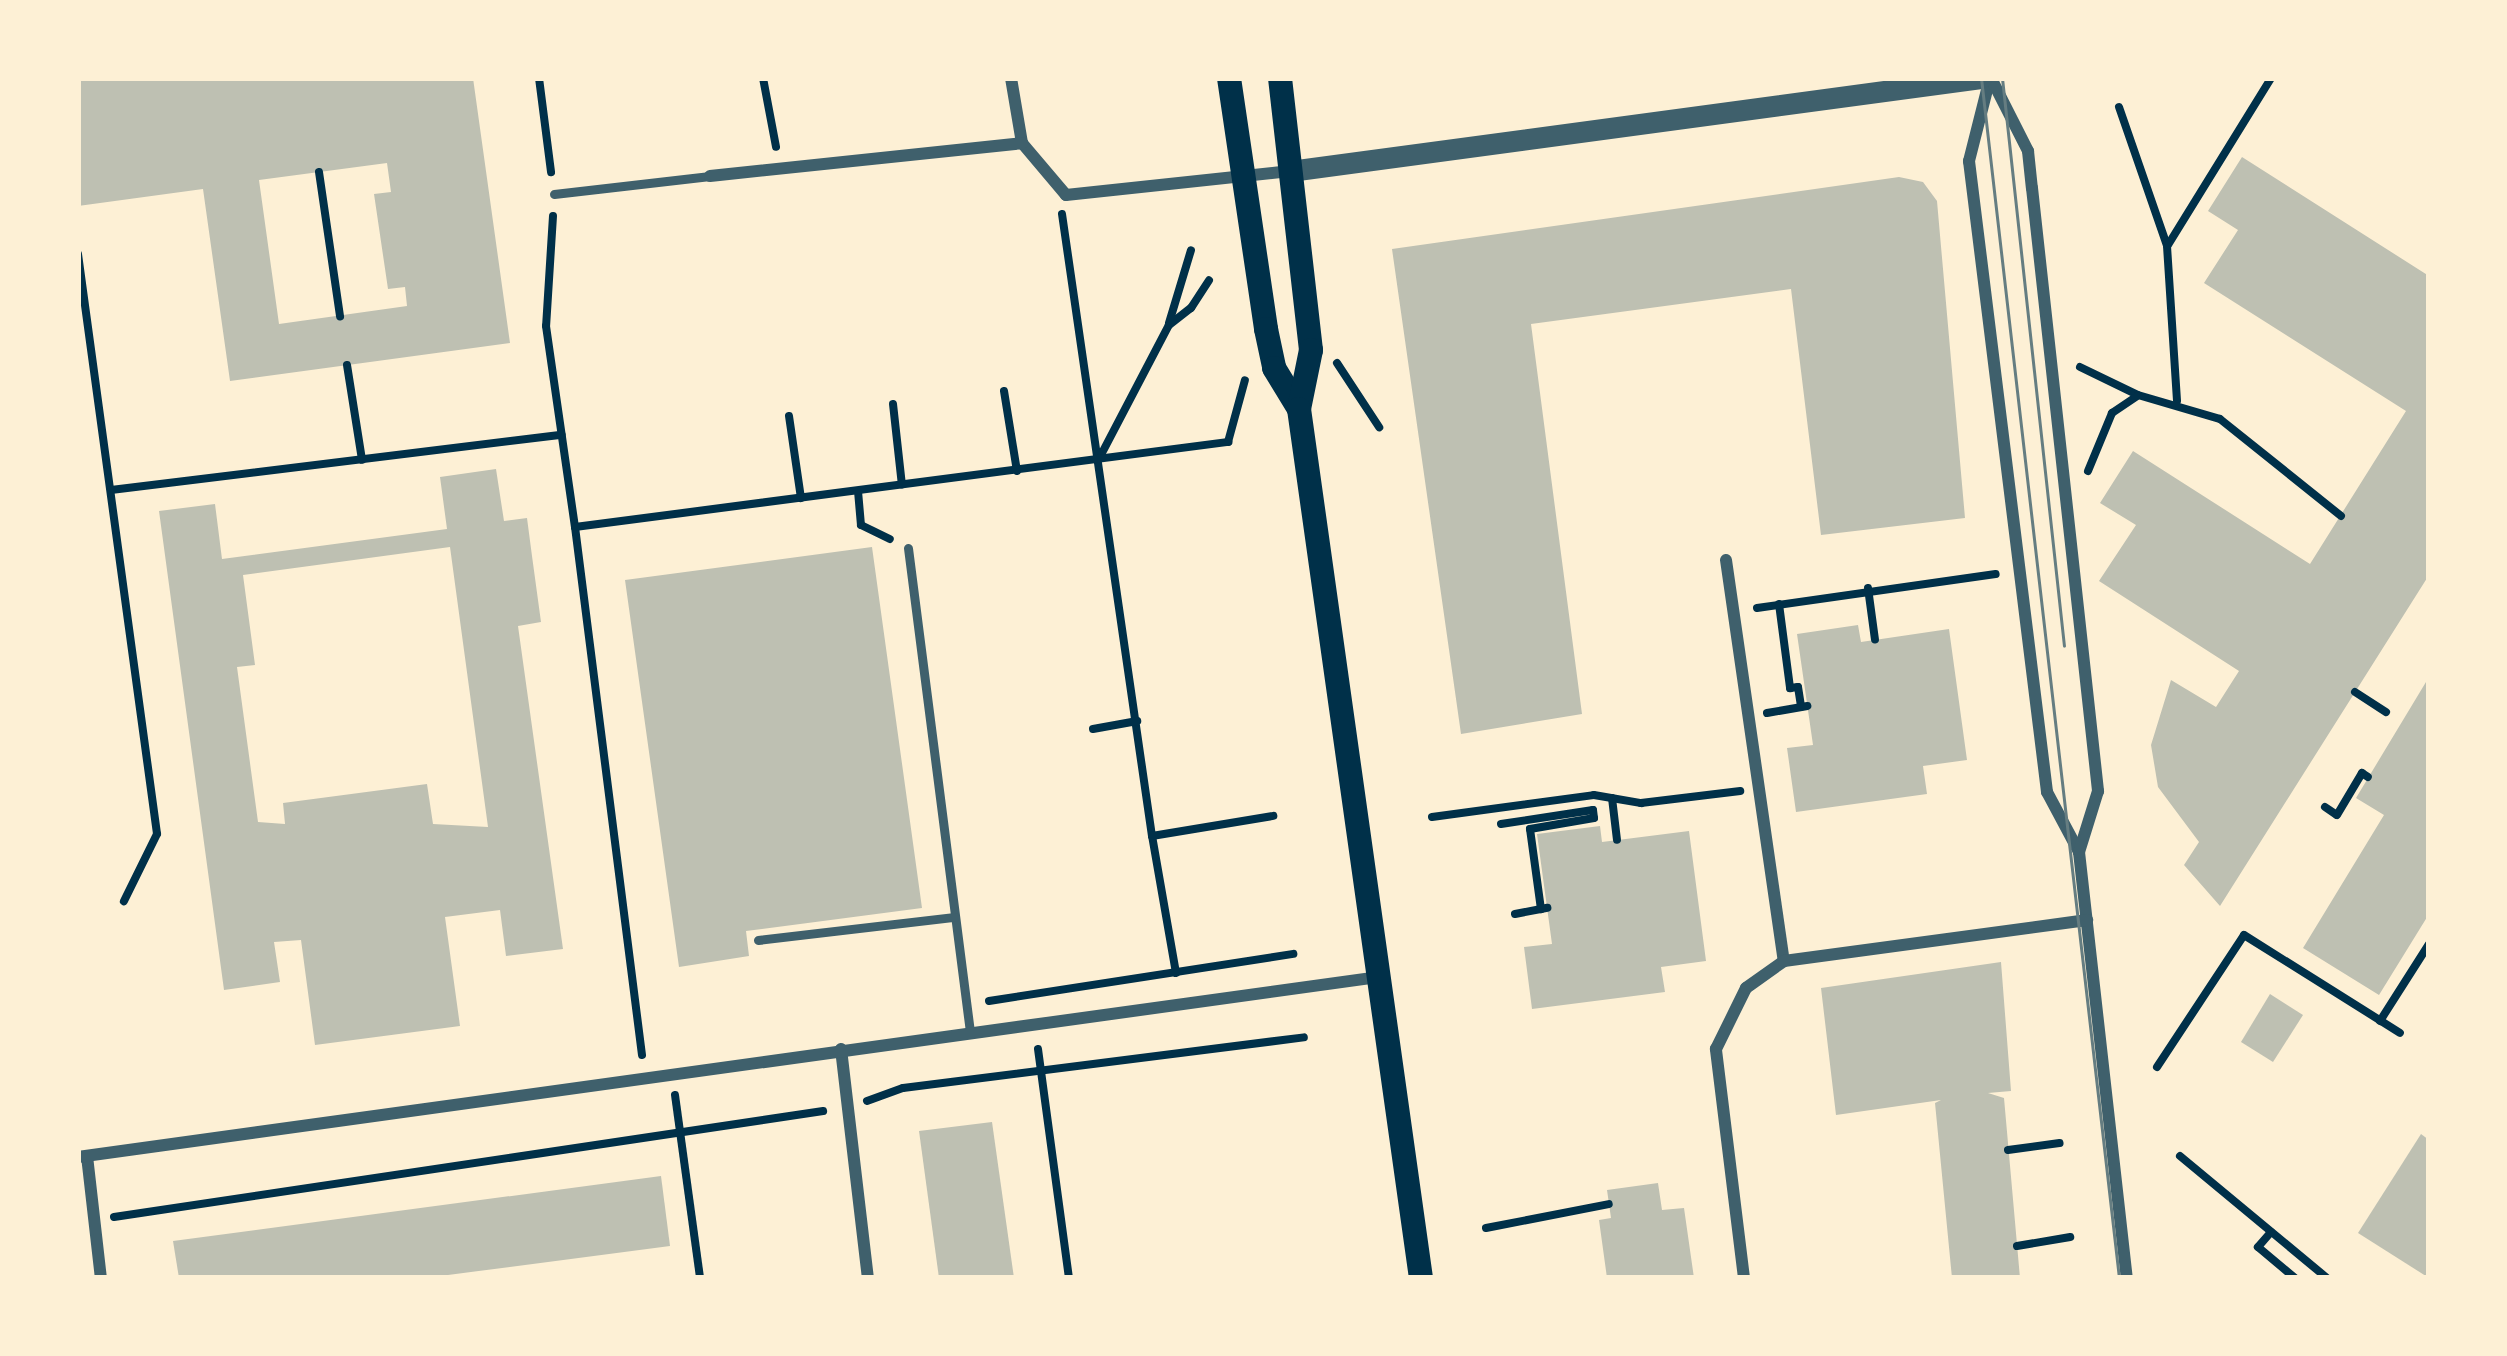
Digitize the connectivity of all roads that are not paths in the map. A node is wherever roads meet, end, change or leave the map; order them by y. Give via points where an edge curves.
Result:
1 (1011, 78) edge
2 (1229, 78) edge
3 (1280, 78) edge
4 (1987, 78) edge
5 (1022, 143) junction
6 (1290, 171) junction
7 (710, 176) joint
8 (1241, 178) junction
9 (554, 194) road end
10 (1299, 409) junction
11 (908, 548) road end
12 (1726, 560) dead end
13 (2079, 852) junction
14 (955, 917) junction
15 (2087, 920) junction
16 (758, 940) dead end
17 (1784, 961) junction
18 (1379, 977) junction
19 (970, 1031) junction
20 (842, 1048) junction
21 (83, 1157) edge
22 (101, 1278) edge
23 (868, 1278) edge
24 (1421, 1278) edge
25 (1744, 1278) edge
26 (2127, 1278) edge

1 - 5 street
2 - 8 main road
3 - 6 main road
4 - 6 street
4 - 13 street via 1970,161 2047,792
4 - 13 street via 2028,151 2098,791
5 - 7 street
5 - 8 street via 1066,195
6 - 8 street
6 - 10 main road via 1310,336
7 - 9 lane
8 - 10 main road via 1274,368
10 - 18 main road
11 - 14 lane
12 - 17 street
13 - 15 street
14 - 16 lane
14 - 19 lane
15 - 17 street
15 - 26 street
17 - 25 street via 1746,988 1716,1049
18 - 19 street
18 - 24 main road
19 - 20 street
20 - 21 street
20 - 23 street
21 - 22 street

